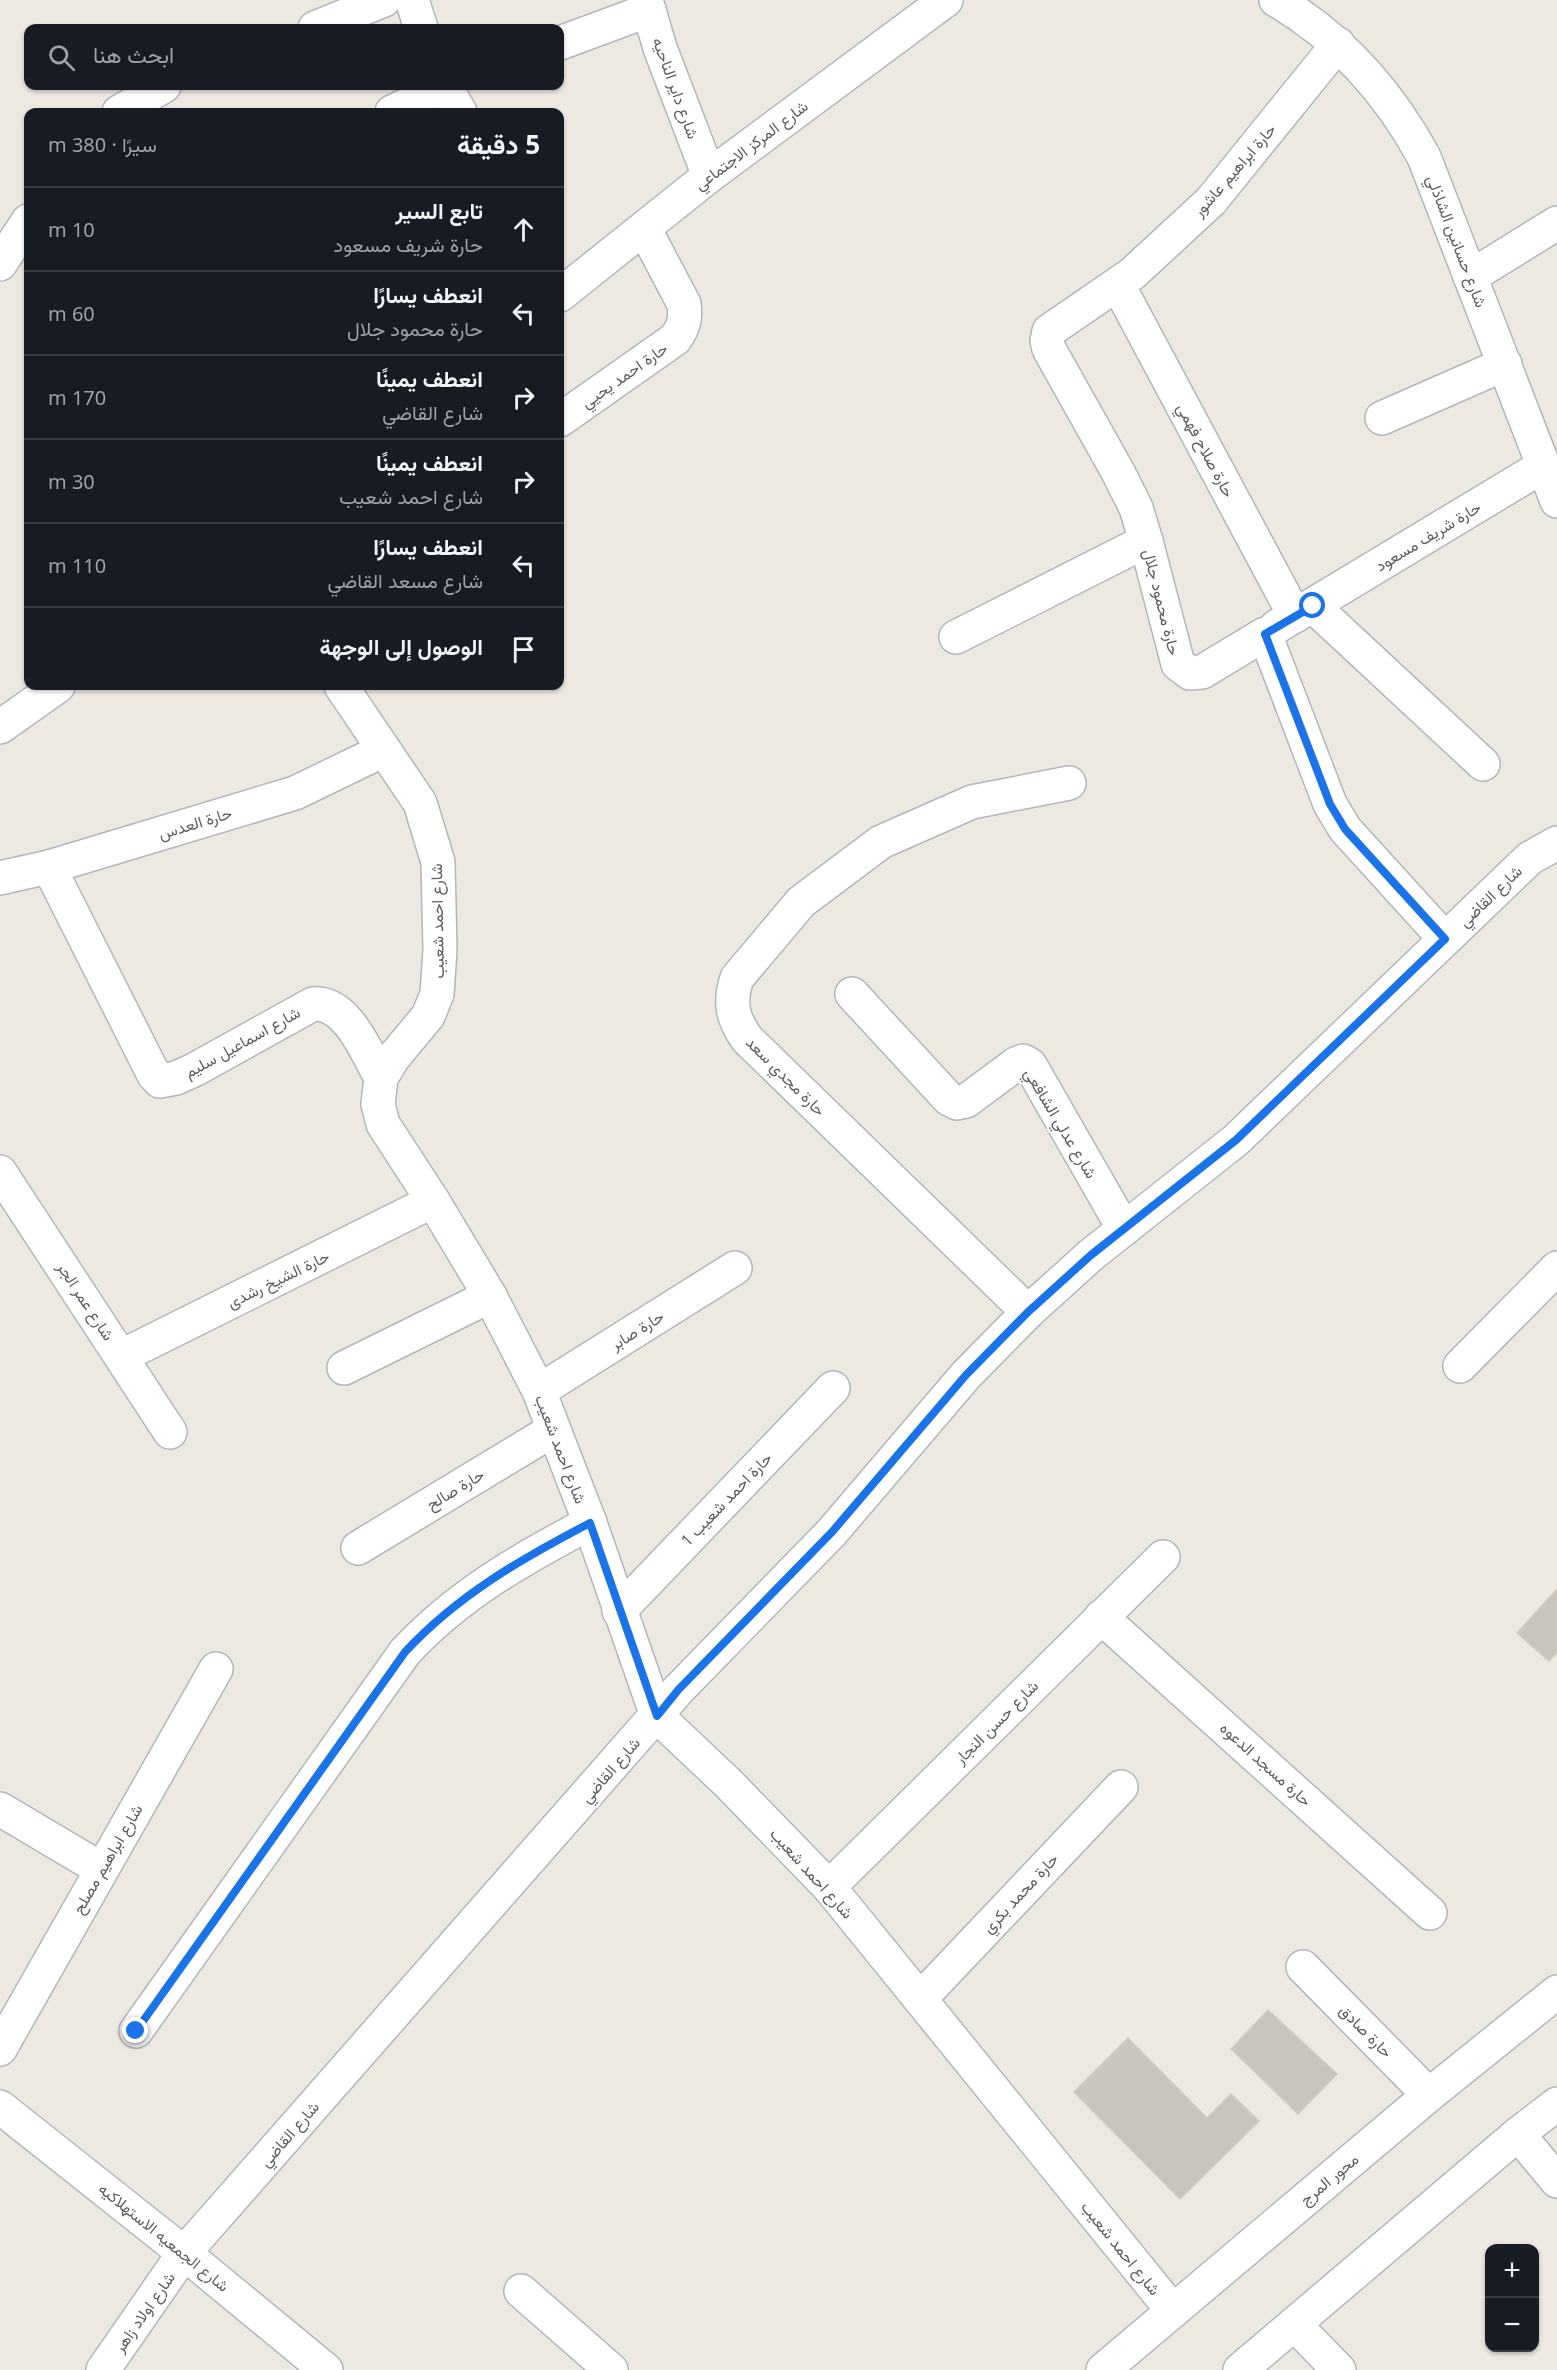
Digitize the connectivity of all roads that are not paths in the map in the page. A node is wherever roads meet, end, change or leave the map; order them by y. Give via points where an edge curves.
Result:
1 (384, 0) edge
2 (412, 0) edge
3 (946, 0) edge
4 (648, 5) edge
5 (1297, 5) edge
6 (911, 11) edge
7 (325, 24) edge
8 (420, 24) edge
9 (564, 41) edge
10 (1338, 44) junction
11 (157, 90) edge
12 (438, 90) edge
13 (448, 90) edge
14 (126, 108) edge
15 (400, 108) edge
16 (458, 108) edge
17 (709, 176) junction
18 (1557, 223) edge
19 (644, 228) junction
20 (1470, 277) junction
21 (1118, 285) junction
22 (564, 288) edge
23 (1505, 364) junction
24 (564, 417) edge
25 (1382, 418) dead end
26 (1543, 466) junction
27 (1557, 501) edge
28 (1146, 541) junction
29 (1304, 611) junction
30 (1265, 634) junction
31 (956, 637) dead end
32 (52, 690) edge
33 (344, 690) edge
34 (0, 728) edge
35 (384, 750) junction
36 (1483, 764) dead end
37 (1070, 783) dead end
38 (1557, 843) edge
39 (49, 867) junction
40 (0, 878) edge
41 (1445, 939) junction
42 (852, 994) dead end
43 (381, 1078) junction
44 (0, 1172) edge
45 (433, 1201) junction
46 (1124, 1229) junction
47 (735, 1268) dead end
48 (1557, 1268) edge
49 (490, 1296) junction
50 (1028, 1312) junction
51 (122, 1356) junction
52 (1460, 1366) dead end
53 (344, 1368) dead end
54 (833, 1388) dead end
55 (539, 1391) junction
56 (553, 1430) junction
57 (170, 1432) dead end
58 (590, 1523) junction
59 (358, 1548) dead end
60 (1163, 1557) dead end
61 (619, 1611) junction
62 (1101, 1617) junction
63 (216, 1669) dead end
64 (657, 1716) junction
65 (1121, 1787) dead end
66 (0, 1809) edge
67 (101, 1869) junction
68 (829, 1887) junction
69 (1430, 1913) dead end
70 (1303, 1967) dead end
71 (1557, 1992) edge
72 (920, 1999) junction
73 (136, 2031) dead end
74 (0, 2049) edge
75 (1428, 2095) junction
76 (1557, 2104) edge
77 (0, 2107) edge
78 (1518, 2134) junction
79 (1557, 2181) edge
80 (184, 2253) junction
81 (521, 2291) dead end
82 (1173, 2311) junction
83 (1294, 2324) junction
84 (103, 2370) edge
85 (326, 2370) edge
86 (611, 2370) edge
87 (1103, 2370) edge
88 (1239, 2370) edge
89 (1339, 2370) edge

1 - 7 street
2 - 8 street
3 - 6 street, شارع المركز الاجتماعي
4 - 9 street
4 - 17 street, شارع داير الناحيه via 660,48
5 - 10 street, شارع حسانين الشاذلي
6 - 17 street, شارع المركز الاجتماعي
10 - 20 street, شارع حسانين الشاذلي via 1381,90 1407,126 1424,157
10 - 21 street, حارة ابراهيم عاشور via 1212,201
11 - 14 street
12 - 15 street
13 - 16 street
17 - 19 street, شارع المركز الاجتماعي
18 - 20 street
19 - 22 street, شارع المركز الاجتماعي
19 - 24 street, حارة احمد يحيي via 684,304 682,328 675,339
20 - 23 street, شارع حسانين الشاذلي
21 - 28 street, حارة محمود جلال via 1050,331 1047,341 1136,508
21 - 29 street, حارة صلاح فهمي
23 - 25 street
23 - 26 street, شارع حسانين الشاذلي
26 - 27 street, شارع حسانين الشاذلي
26 - 29 street, حارة شريف مسعود
28 - 30 street, حارة محمود جلال via 1175,657 1183,670 1202,672
28 - 31 street
29 - 30 street, حارة شريف مسعود
29 - 36 street
30 - 41 street via 1330,804 1345,829
32 - 34 street
33 - 35 street, شارع احمد شعيب
35 - 39 street, حارة العدس via 295,793
35 - 43 street, شارع احمد شعيب via 420,803 438,862 440,950 437,994 428,1016
37 - 50 street, حارة مجدي سعد via 972,802 881,842 801,902 737,978 732,993 737,1026 747,1039
38 - 41 street, شارع القاضي via 1530,858
39 - 40 street, حارة العدس
39 - 43 street, شارع اسماعيل سليم via 154,1076 160,1080 194,1070 313,1004 322,1003 343,1016
41 - 46 street, شارع القاضي via 1236,1140
42 - 46 street, شارع عدلي الشافعي via 957,1103 966,1101 1016,1064 1023,1061 1030,1065
43 - 45 street, شارع احمد شعيب via 378,1104 383,1124
44 - 51 street, شارع عمر الجر
45 - 49 street, شارع احمد شعيب
45 - 51 street, حارة الشيخ رشدى
46 - 50 street, شارع القاضي
47 - 55 street, حارة صابر
48 - 52 street
49 - 53 street
49 - 55 street, شارع احمد شعيب
50 - 64 street, شارع القاضي via 966,1375 832,1532
51 - 57 street, شارع عمر الجر
54 - 61 street, حارة احمد شعيب 1
55 - 56 street, شارع احمد شعيب
56 - 58 street, شارع احمد شعيب
56 - 59 street, حارة صالح
58 - 61 street, شارع احمد شعيب
58 - 73 street via 485,1583 431,1624 405,1652
60 - 62 street, شارع حسن النجار
61 - 64 street, شارع احمد شعيب
62 - 68 street, شارع حسن النجار
62 - 69 street, حارة مسجد الدعوه
63 - 67 street, شارع ابراهيم مصلح
64 - 68 street, شارع احمد شعيب
64 - 80 street, شارع القاضي
65 - 72 street, حارة محمد بكري
66 - 67 street
67 - 74 street, شارع ابراهيم مصلح
68 - 72 street, شارع احمد شعيب
70 - 75 street, حارة صادق
71 - 75 street, محور المرج
72 - 82 street, شارع احمد شعيب
75 - 82 street, محور المرج
76 - 78 street
77 - 80 street, شارع الجمعيه الاستهلاكيه
78 - 79 street
78 - 83 street
80 - 84 street, شارع اولاد زاهر
80 - 85 street, شارع الجمعيه الاستهلاكيه
81 - 86 street
82 - 87 street, محور المرج
83 - 88 street
83 - 89 street

